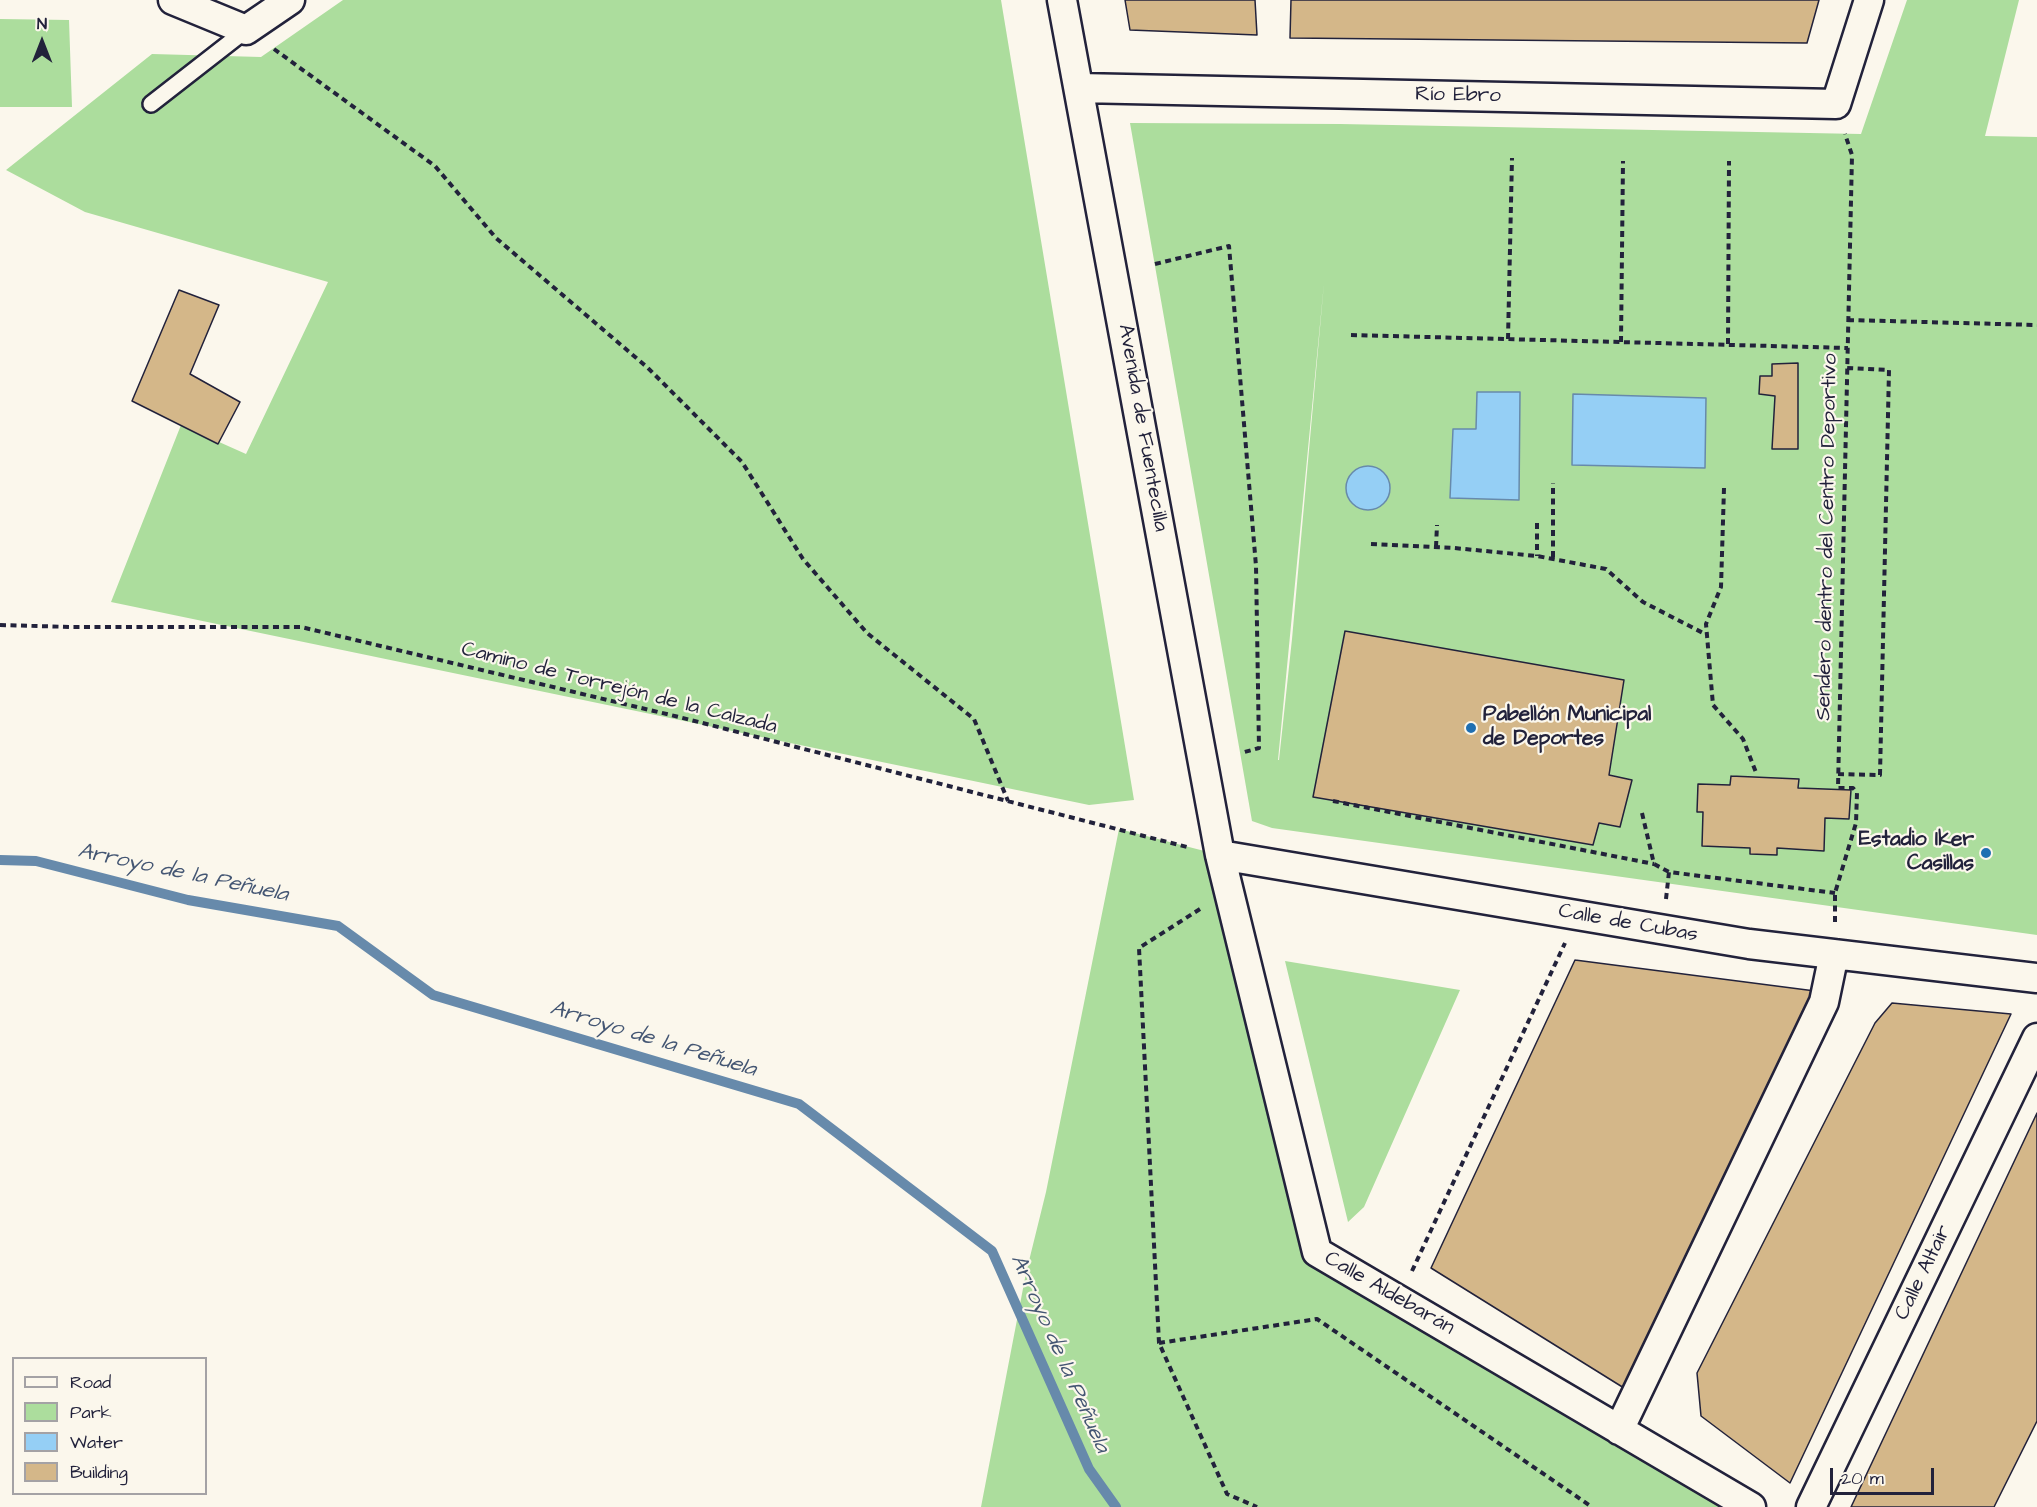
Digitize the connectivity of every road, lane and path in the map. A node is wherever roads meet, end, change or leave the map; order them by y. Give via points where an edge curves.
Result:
1 (174, 0) edge
2 (290, 0) edge
3 (1062, 0) edge
4 (1869, 0) edge
5 (246, 30) junction
6 (1079, 88) junction
7 (151, 104) dead end
8 (1836, 104) junction
9 (1512, 158) dead end
10 (1623, 160) dead end
11 (1729, 161) dead end
12 (1155, 264) dead end
13 (1848, 320) junction
14 (2037, 325) edge
15 (1351, 334) dead end
16 (1508, 339) junction
17 (1621, 342) junction
18 (1728, 344) junction
19 (1848, 348) junction
20 (1847, 368) junction
21 (1553, 483) dead end
22 (1724, 488) dead end
23 (1537, 523) dead end
24 (1437, 525) dead end
25 (1371, 543) dead end
26 (1436, 547) junction
27 (1537, 556) junction
28 (1553, 557) junction
29 (0, 625) edge
30 (1707, 635) junction
31 (1240, 753) dead end
32 (1838, 774) junction
33 (1757, 775) dead end
34 (1008, 801) junction
35 (1334, 801) dead end
36 (1642, 813) dead end
37 (1220, 855) junction
38 (1654, 864) junction
39 (1669, 872) junction
40 (1229, 890) junction
41 (1835, 893) junction
42 (1578, 916) junction
43 (1661, 929) junction
44 (1834, 954) junction
45 (2037, 978) edge
46 (2037, 1038) edge
47 (1399, 1300) junction
48 (1159, 1343) junction
49 (1619, 1430) junction
50 (1257, 1507) edge
51 (1592, 1507) edge
52 (1751, 1507) edge
53 (1811, 1507) edge

1 - 5 street
2 - 5 street
3 - 6 street, Avenida de Fuentecilla
4 - 8 street
5 - 7 lane
5 - 34 path via 435,166 496,238 648,368 742,462 803,559 867,633 974,719
6 - 8 street, Río Ebro
6 - 37 street, Avenida de Fuentecilla
8 - 13 path, Sendero dentro del Centro Deportivo via 1852,155
9 - 16 path
10 - 17 path
11 - 18 path
12 - 31 path via 1229,246 1256,578 1259,748
13 - 14 path
13 - 19 path, Sendero dentro del Centro Deportivo
15 - 16 path
16 - 17 path
17 - 18 path
18 - 19 path
19 - 20 path, Sendero dentro del Centro Deportivo
20 - 32 path, Sendero dentro del Centro Deportivo
20 - 32 path via 1889,370 1880,776
21 - 28 path
22 - 30 path via 1721,587 1706,624
23 - 27 path
24 - 26 path
25 - 26 path
26 - 27 path
27 - 28 path
28 - 30 path via 1606,569 1643,602
29 - 34 path, Camino de Torrejón de la Calzada via 301,627
30 - 33 path via 1713,705 1743,739
32 - 41 path via 1838,788 1853,788 1857,793 1856,823
34 - 37 path, Camino de Torrejón de la Calzada
35 - 38 path
36 - 38 path
37 - 40 street, Calle Aldebarán
37 - 42 street, Calle de Cubas
38 - 39 path
39 - 41 path
39 - 43 path
40 - 47 street, Calle Aldebarán via 1317,1251
40 - 48 path via 1139,948
41 - 44 path
42 - 43 street, Calle de Cubas
42 - 47 path
43 - 44 street, Calle de Cubas
44 - 45 street, Calle de Cubas
44 - 49 street via 1824,1002
46 - 53 street, Calle Altair
47 - 49 street, Calle Aldebarán
48 - 50 path via 1227,1494
48 - 51 path via 1317,1319
49 - 52 street, Calle Aldebarán

